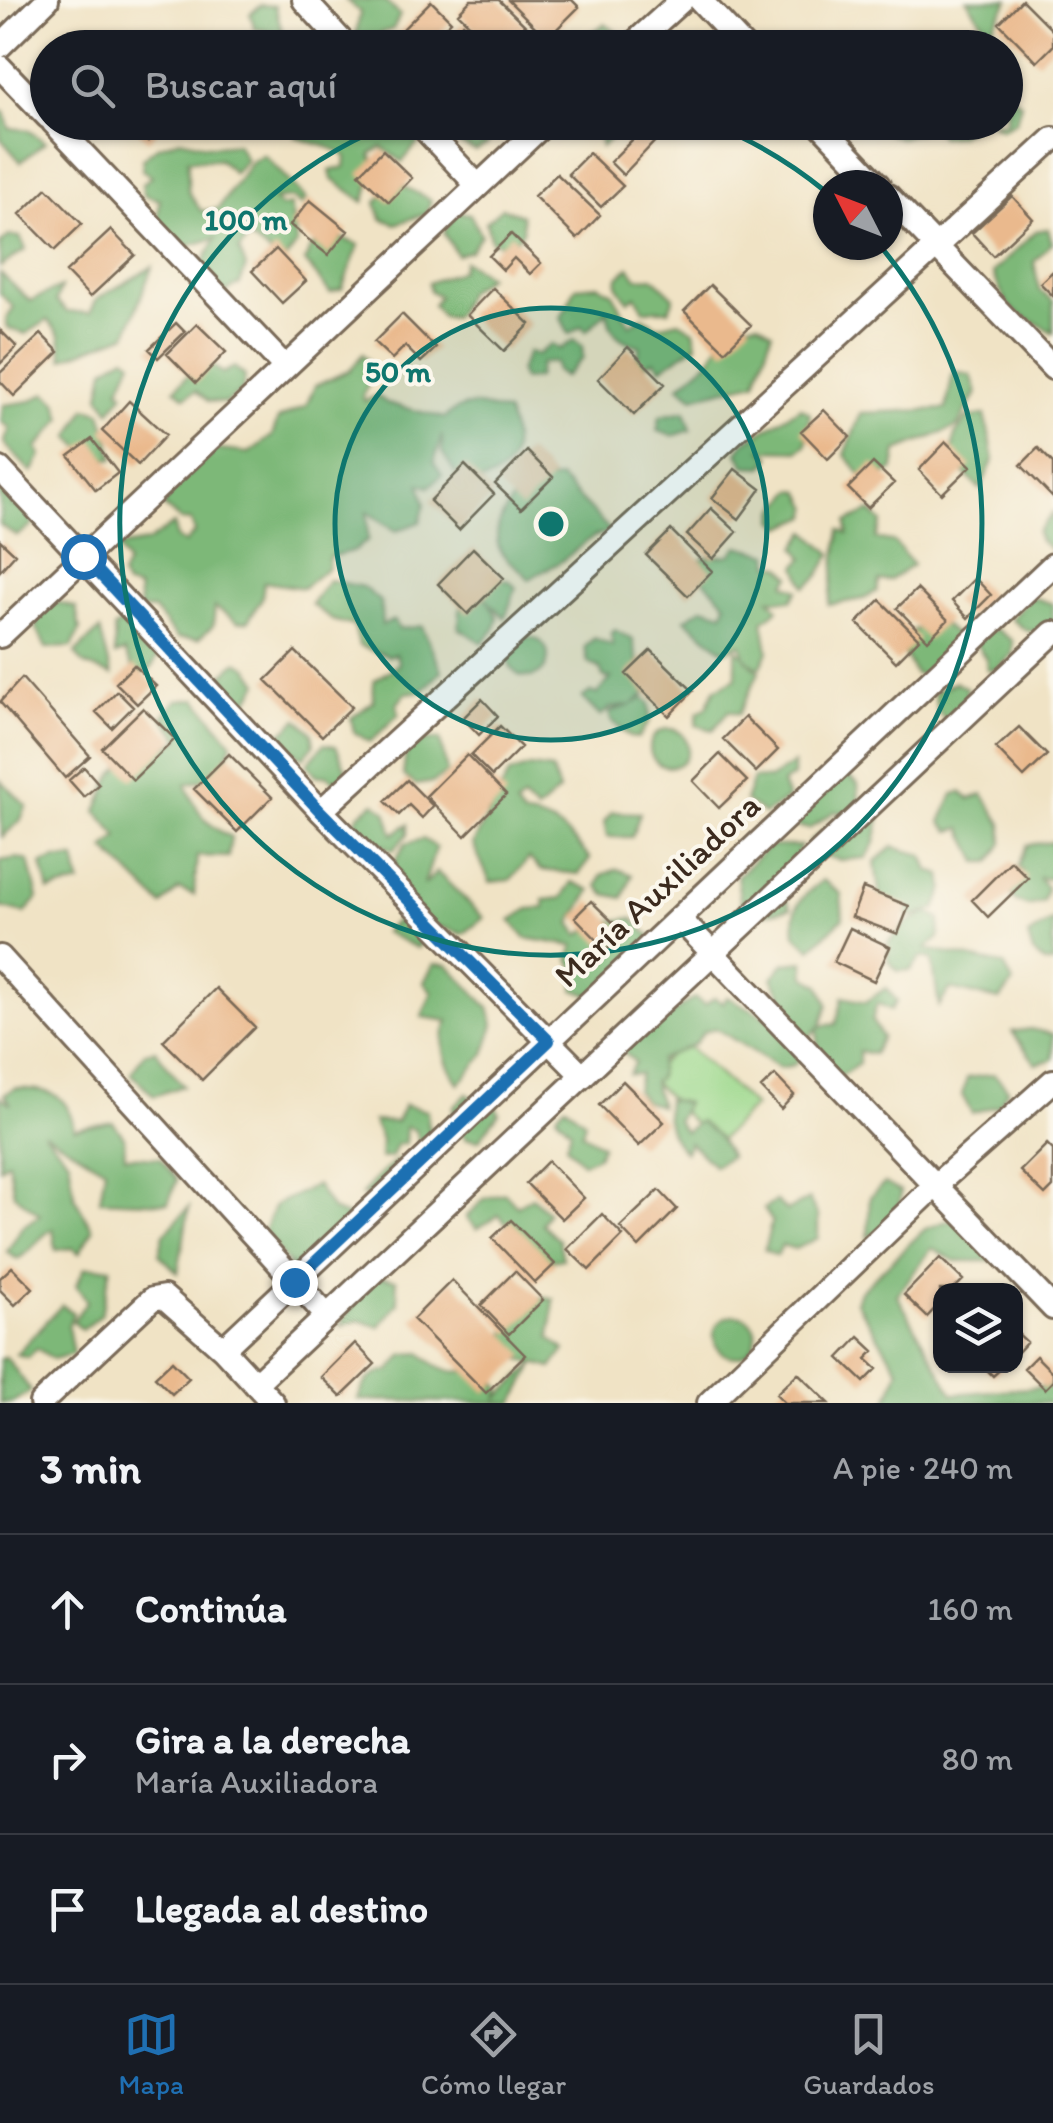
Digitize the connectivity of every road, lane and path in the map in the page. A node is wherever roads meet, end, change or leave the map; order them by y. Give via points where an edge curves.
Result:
1 (47, 0) edge
2 (304, 0) edge
3 (682, 0) edge
4 (700, 0) edge
5 (332, 30) edge
6 (650, 30) edge
7 (729, 30) edge
8 (0, 46) edge
9 (0, 67) edge
10 (30, 98) edge
11 (1053, 139) edge
12 (70, 140) edge
13 (435, 140) edge
14 (526, 140) edge
15 (835, 140) edge
16 (864, 170) edge
17 (477, 185) junction
18 (903, 212) edge
19 (936, 246) junction
20 (284, 366) junction
21 (1053, 368) edge
22 (0, 469) edge
23 (83, 556) junction
24 (1053, 565) edge
25 (1053, 633) edge
26 (0, 636) edge
27 (320, 811) junction
28 (679, 918) junction
29 (713, 952) junction
30 (0, 957) edge
31 (549, 1041) junction
32 (583, 1076) junction
33 (1052, 1083) edge
34 (937, 1184) junction
35 (294, 1282) junction
36 (1053, 1308) edge
37 (327, 1316) junction
38 (223, 1350) junction
39 (255, 1384) junction
40 (41, 1403) edge
41 (272, 1403) edge
42 (709, 1403) edge

1 - 8 street
2 - 5 street
3 - 6 street
4 - 7 street
9 - 10 street
11 - 19 street
12 - 20 street
13 - 17 street
14 - 17 street
15 - 16 street
17 - 20 street
18 - 19 street
19 - 21 street
19 - 27 street
20 - 23 street
22 - 23 street
23 - 26 street
23 - 27 street
24 - 28 street, María Auxiliadora
25 - 29 street
27 - 31 street
28 - 29 street
28 - 31 street, María Auxiliadora
29 - 32 street
29 - 34 street
30 - 35 street
31 - 32 street
31 - 35 street, María Auxiliadora
32 - 37 street
33 - 34 street
34 - 36 street
34 - 42 street
35 - 37 street
35 - 38 street, María Auxiliadora
37 - 39 street
38 - 39 street
38 - 40 street via 175,1303 152,1299
39 - 41 street

